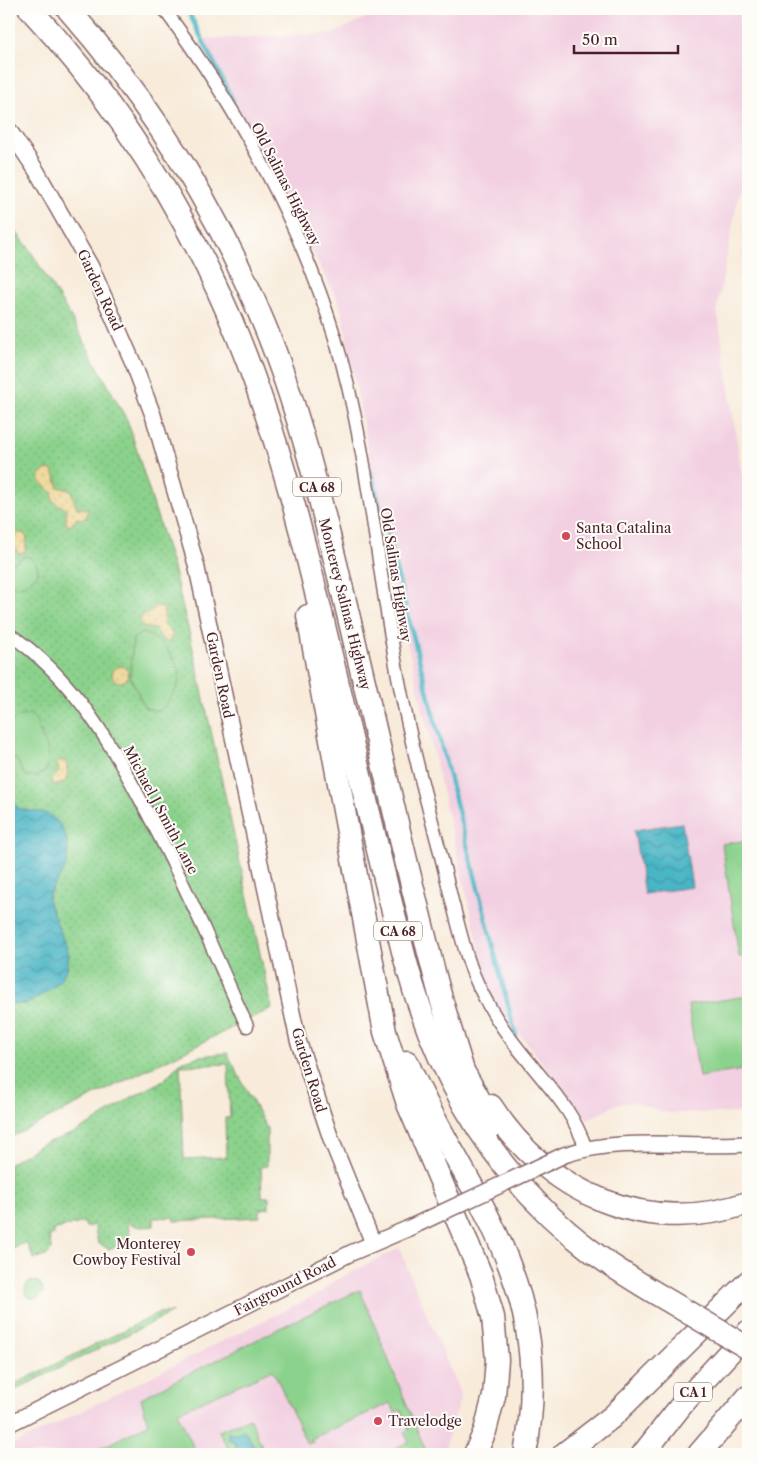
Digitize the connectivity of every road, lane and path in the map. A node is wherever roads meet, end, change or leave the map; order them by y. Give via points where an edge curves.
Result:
1 (30, 9) edge
2 (68, 9) edge
3 (164, 9) edge
4 (9, 130) edge
5 (278, 453) junction
6 (9, 634) edge
7 (360, 898) junction
8 (446, 1016) junction
9 (248, 1026) dead end
10 (748, 1144) edge
11 (586, 1149) junction
12 (748, 1203) edge
13 (373, 1243) junction
14 (748, 1282) edge
15 (689, 1305) junction
16 (748, 1332) edge
17 (748, 1348) edge
18 (748, 1397) edge
19 (748, 1417) edge
20 (9, 1424) edge
21 (475, 1454) edge
22 (525, 1454) edge
23 (564, 1454) edge
24 (643, 1454) edge
25 (699, 1454) edge
26 (708, 1454) edge

1 - 5 highway, CA 68 via 74,59 109,106 172,203 238,337
2 - 8 highway, Monterey Salinas Highway / CA 68 via 130,86 181,162 236,262 275,353 316,483
3 - 11 street, Old Salinas Highway via 206,70 255,153 315,280 350,395 399,683 468,959 494,1015 571,1113
4 - 13 street, Garden Road via 36,170 91,267 153,415 196,564 298,1040 331,1139
5 - 7 highway
5 - 15 highway, CA 68 via 300,525 405,959 441,1064 479,1131 506,1168 538,1203 596,1255
6 - 9 street, Michael J Smith Lane via 46,664 96,723 174,863
7 - 21 highway via 378,1002 398,1076 481,1275 493,1317 497,1355 495,1390 487,1425
7 - 22 highway via 386,1000 405,1057 430,1112 501,1245 520,1297 532,1369 531,1416
8 - 12 highway, CA 68 via 465,1062 499,1119 528,1153 564,1182 607,1203 652,1213 697,1214
8 - 15 highway via 463,1071 476,1097 500,1135 533,1177 599,1239
10 - 11 street, Fairground Road via 623,1145
11 - 13 street, Fairground Road, bridge via 564,1155
13 - 20 street, Fairground Road
14 - 23 highway via 612,1417
15 - 16 highway
15 - 17 highway, CA 68, bridge
16 - 24 highway, CA 1 via 696,1388
18 - 25 highway
19 - 26 highway

